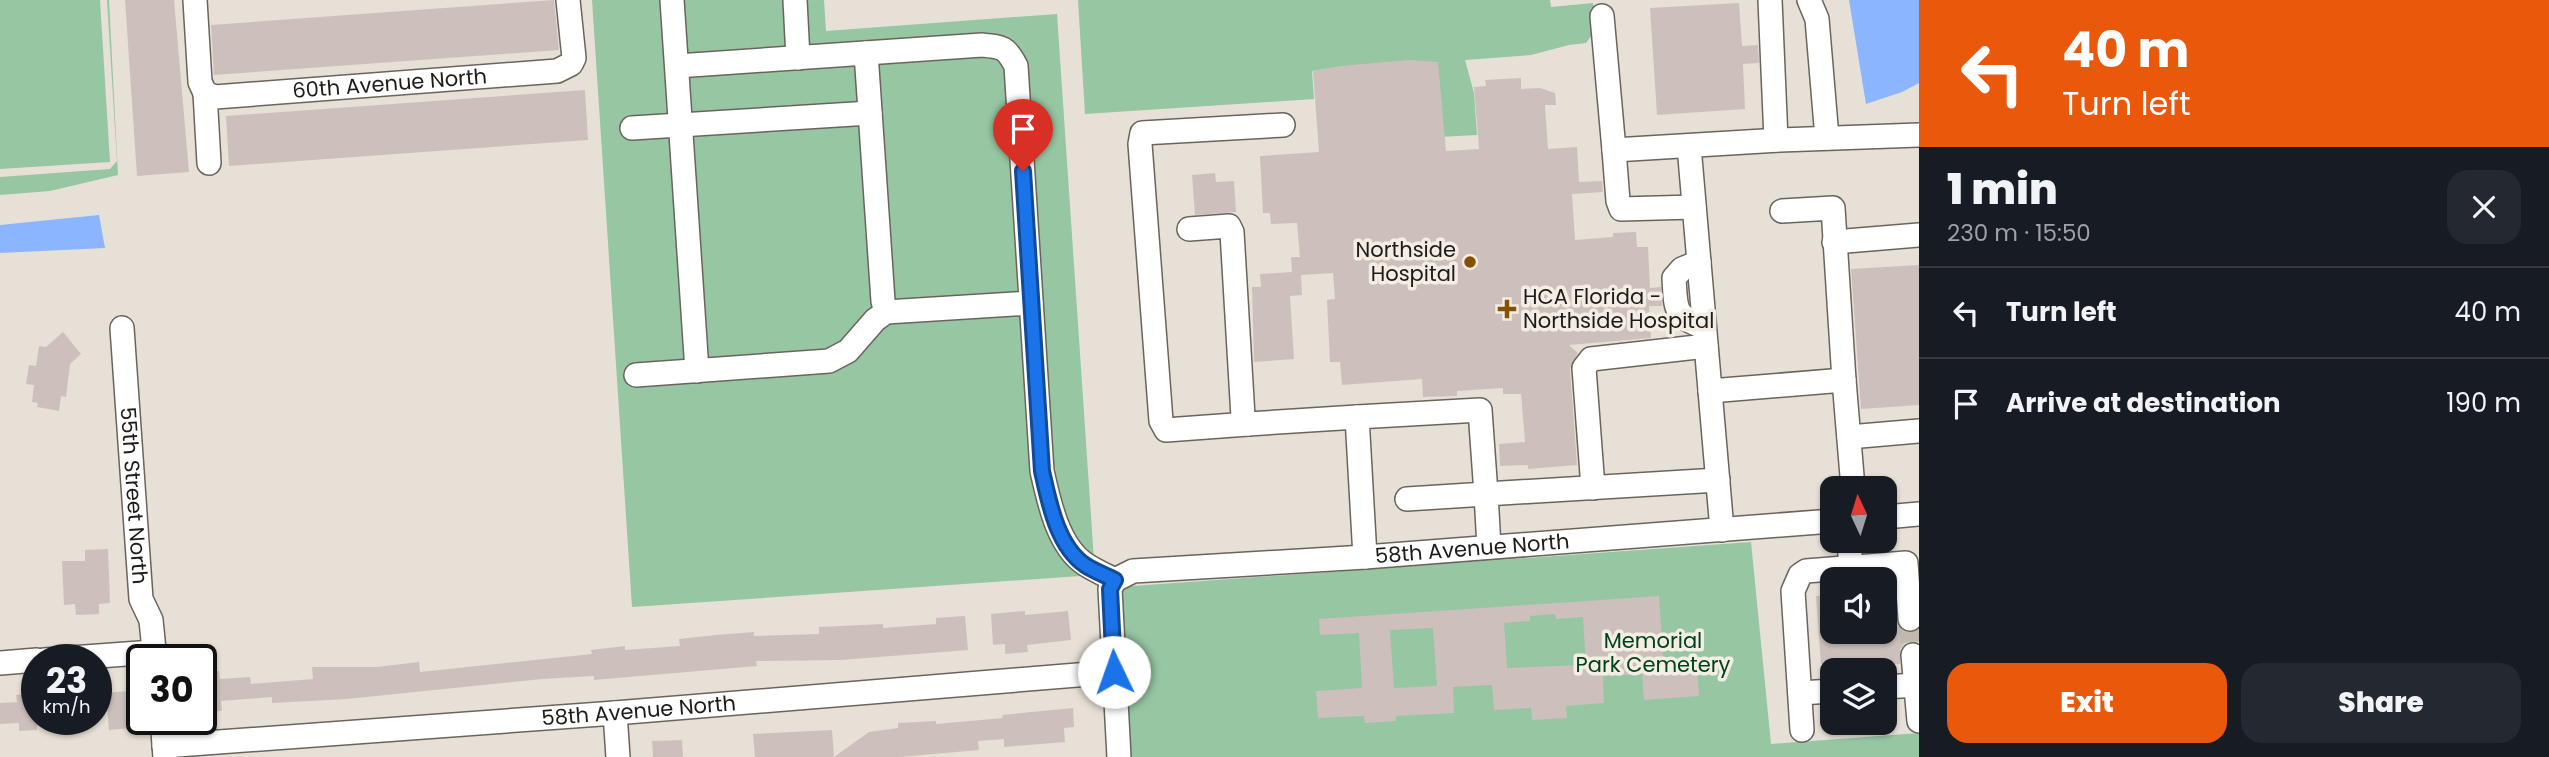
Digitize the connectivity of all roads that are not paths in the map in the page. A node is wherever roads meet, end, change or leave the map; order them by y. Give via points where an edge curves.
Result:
1 (195, 0) edge
2 (568, 0) edge
3 (672, 0) edge
4 (795, 0) edge
5 (1770, 0) edge
6 (1809, 0) edge
7 (1602, 16) dead end
8 (866, 53) junction
9 (799, 58) junction
10 (677, 66) junction
11 (205, 93) junction
12 (870, 113) junction
13 (680, 125) junction
14 (1283, 125) dead end
15 (632, 128) dead end
16 (1919, 135) edge
17 (1828, 138) junction
18 (1776, 140) junction
19 (1689, 146) junction
20 (1614, 150) junction
21 (209, 163) dead end
22 (1694, 207) junction
23 (1783, 211) dead end
24 (1189, 229) dead end
25 (1919, 235) edge
26 (1834, 242) junction
27 (1031, 303) junction
28 (886, 312) junction
29 (122, 328) dead end
30 (1705, 336) junction
31 (697, 371) junction
32 (636, 375) dead end
33 (1844, 380) junction
34 (1710, 391) junction
35 (1357, 417) junction
36 (1248, 424) junction
37 (1919, 431) edge
38 (1849, 437) junction
39 (1852, 476) edge
40 (1718, 480) junction
41 (1594, 488) junction
42 (1486, 494) junction
43 (1407, 499) dead end
44 (1919, 514) edge
45 (1897, 516) edge
46 (1820, 522) edge
47 (1722, 530) junction
48 (1489, 547) junction
49 (1366, 557) junction
50 (1862, 567) edge
51 (1820, 570) edge
52 (1115, 580) junction
53 (1910, 618) tunnel mouth
54 (153, 644) edge
55 (1913, 655) dead end
56 (21, 661) edge
57 (0, 663) edge
58 (1114, 672) junction
59 (1916, 685) junction
60 (1897, 686) edge
61 (1820, 692) edge
62 (1800, 693) junction
63 (615, 713) junction
64 (1919, 722) edge
65 (1802, 730) dead end
66 (164, 751) edge
67 (618, 757) edge
68 (1119, 757) edge

1 - 11 street via 200,82
2 - 11 street, 60th Avenue North via 574,58 557,71 215,97
3 - 10 street
4 - 9 street
5 - 18 street
6 - 17 street via 1817,19
7 - 20 street
8 - 9 street
8 - 12 street
8 - 27 street via 982,45 1002,47 1010,54 1016,66
9 - 10 street
10 - 13 street
11 - 21 street
12 - 13 street
12 - 28 street
13 - 15 street
13 - 31 street
14 - 36 street via 1142,133 1140,144 1161,421 1166,430
16 - 17 street
17 - 18 street
18 - 19 street
19 - 20 street
19 - 22 street
20 - 22 street via 1621,209
22 - 30 street
23 - 26 street via 1833,208
24 - 36 street via 1229,226 1232,232 1243,417
25 - 26 street
26 - 33 street
27 - 28 street
27 - 52 street via 1042,471 1051,509 1060,533 1083,563
28 - 31 street via 848,351 829,361
29 - 54 street, 55th Street North via 141,599 151,620
30 - 34 street
30 - 41 street via 1591,359 1584,368
31 - 32 street
33 - 34 street
33 - 38 street
34 - 40 street
35 - 36 street
35 - 42 street via 1480,410
35 - 49 street
37 - 38 street
38 - 39 street
40 - 41 street
40 - 47 street
41 - 42 street
42 - 43 street
42 - 48 street
44 - 45 street
46 - 47 street, 58th Avenue North
47 - 48 street, 58th Avenue North
48 - 49 street, 58th Avenue North
49 - 52 street, 58th Avenue North via 1132,571
50 - 53 street via 1906,563
51 - 62 street via 1800,575 1793,592
52 - 58 street via 1110,589
55 - 59 street
56 - 57 street
58 - 63 street, 58th Avenue North
58 - 68 street
59 - 60 street
59 - 64 street
61 - 62 street
62 - 65 street
63 - 66 street, 58th Avenue North
63 - 67 street

